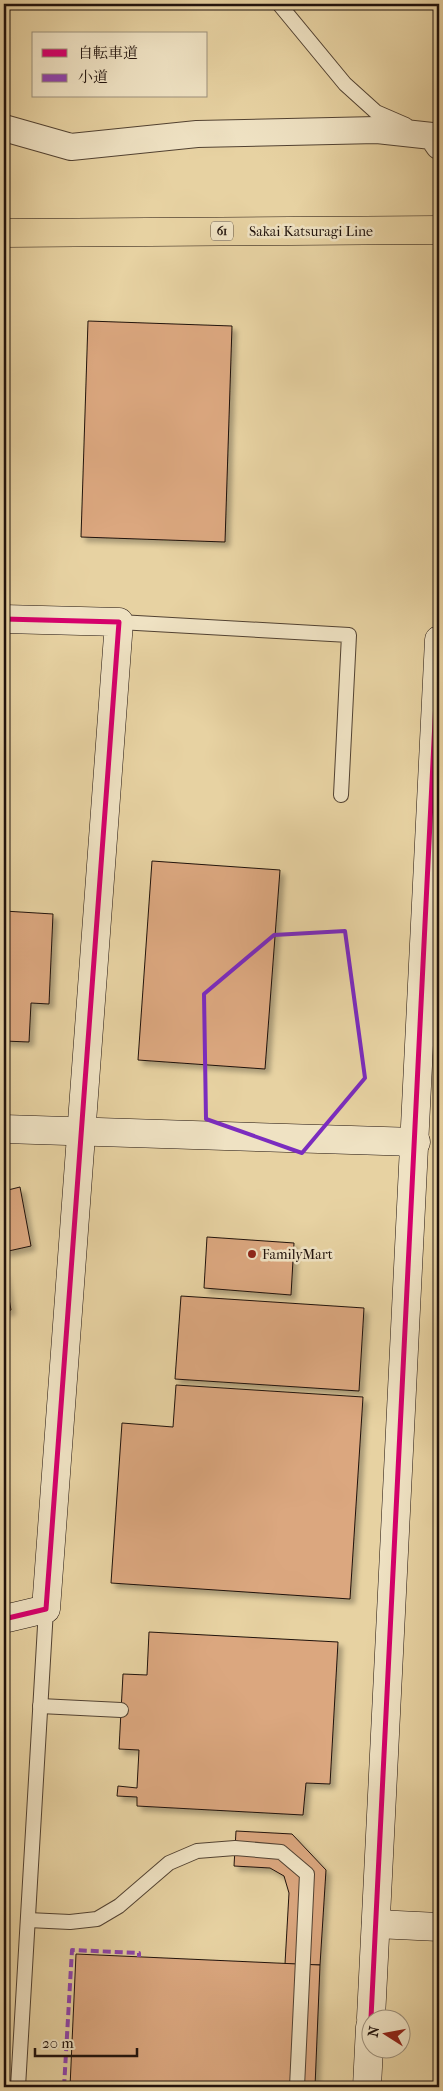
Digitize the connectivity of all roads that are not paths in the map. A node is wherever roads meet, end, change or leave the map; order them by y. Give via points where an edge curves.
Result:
1 (279, 4) edge
2 (4, 128) edge
3 (436, 141) edge
4 (439, 230) edge
5 (4, 233) edge
6 (4, 619) edge
7 (119, 622) junction
8 (439, 640) edge
9 (341, 795) dead end
10 (4, 1129) edge
11 (80, 1132) junction
12 (416, 1142) junction
13 (46, 1609) junction
14 (4, 1619) edge
15 (40, 1706) junction
16 (122, 1710) dead end
17 (28, 1920) junction
18 (376, 1924) junction
19 (439, 1927) edge
20 (372, 2008) edge
21 (368, 2058) edge
22 (18, 2087) edge
23 (297, 2087) edge
24 (367, 2087) edge

1 - 3 lane via 345,84 376,112
2 - 3 street via 71,147 197,134 377,130
4 - 5 main road, Sakai Katsuragi Line / 61
6 - 7 street
7 - 9 lane via 349,635
7 - 11 street
8 - 12 street
10 - 11 street
11 - 12 street
11 - 13 street
12 - 18 street
13 - 14 street
13 - 15 lane
15 - 16 lane
15 - 17 lane
17 - 22 lane
17 - 23 lane via 70,1922 97,1919 119,1906 169,1863 197,1852 235,1848 280,1852 308,1874 295,2004
18 - 19 street
18 - 20 street
21 - 24 street

